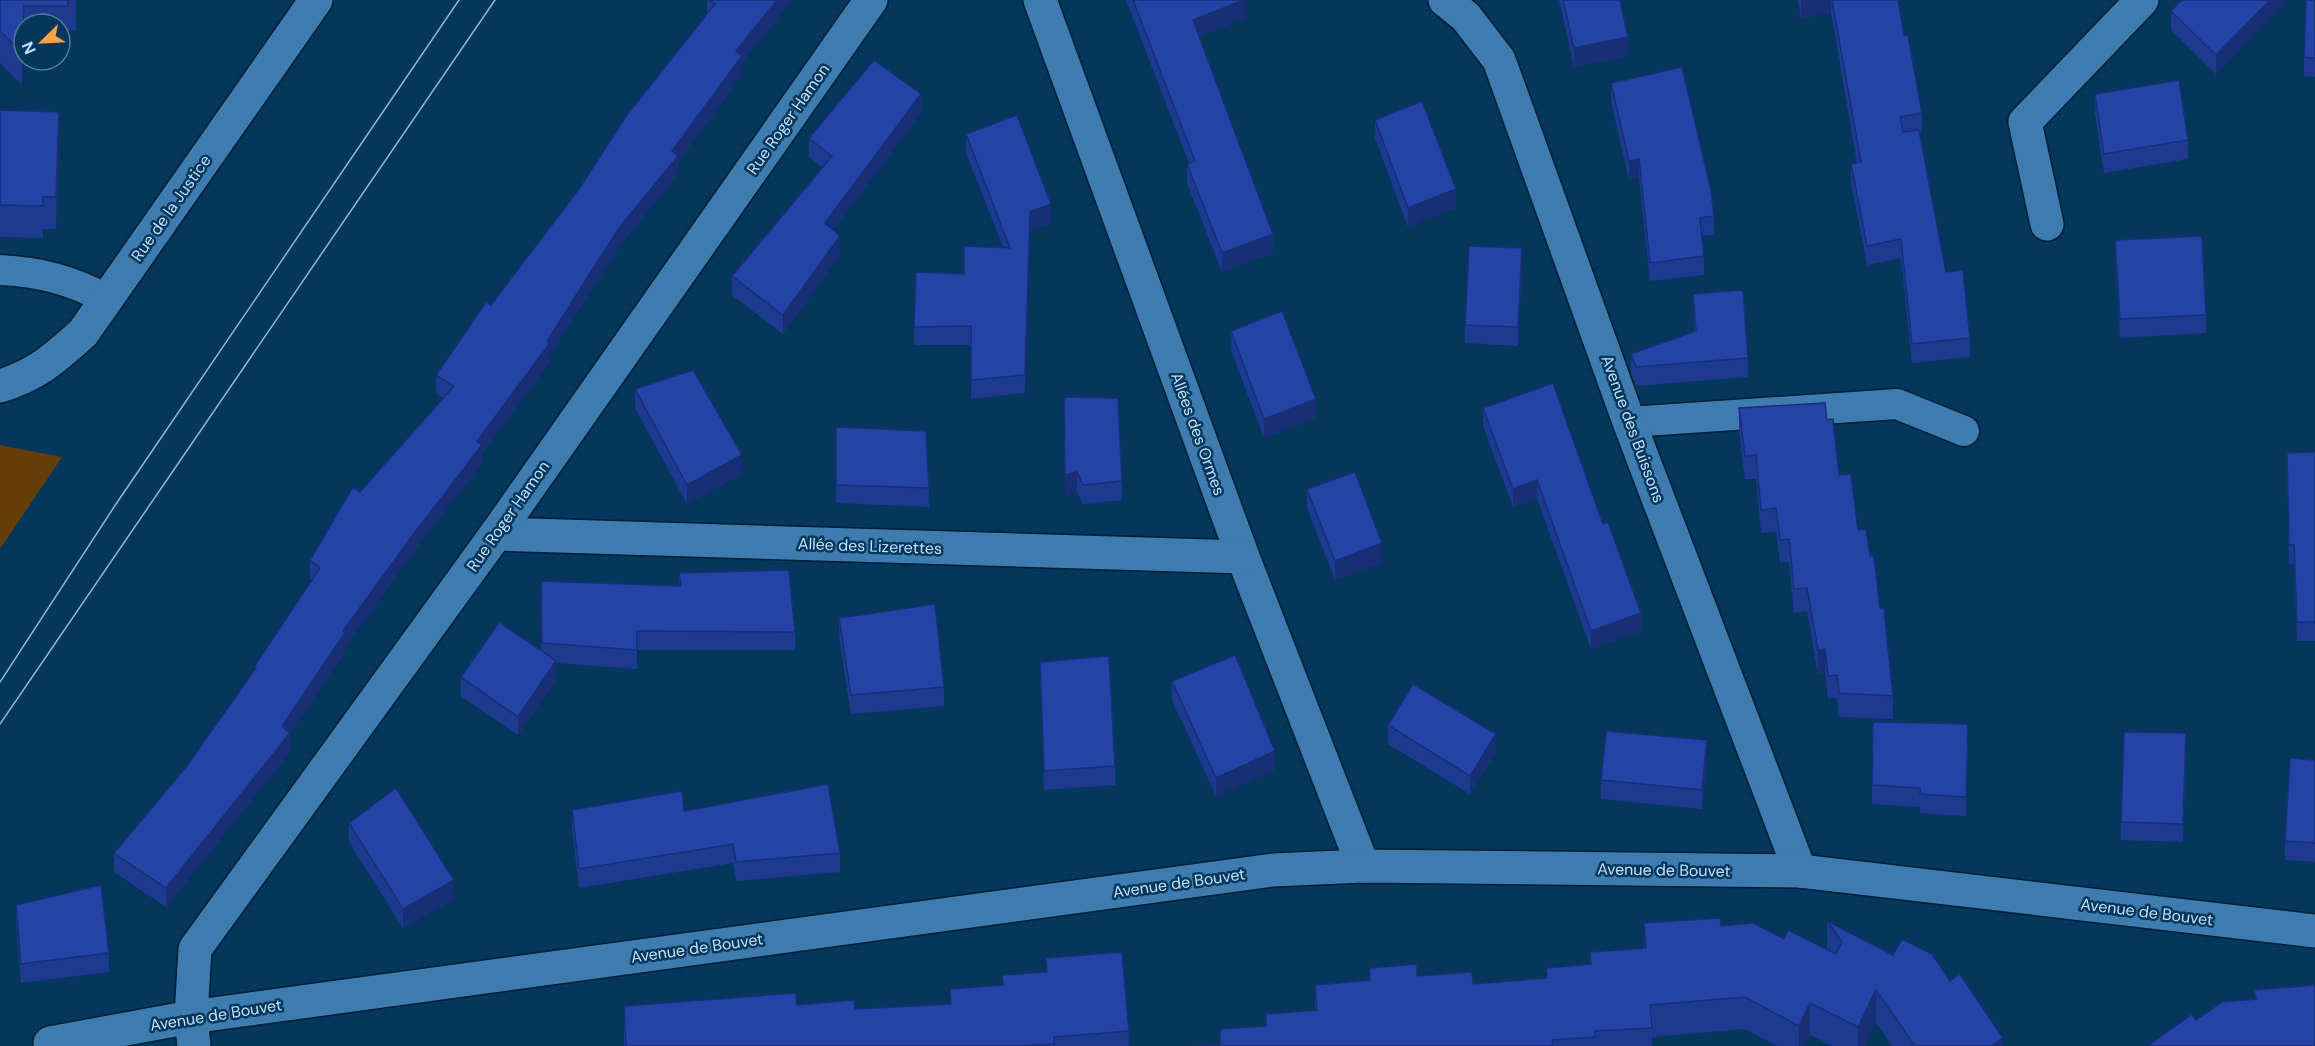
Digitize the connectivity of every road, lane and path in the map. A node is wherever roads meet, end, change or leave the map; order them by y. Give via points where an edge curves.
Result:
1 (316, 0) edge
2 (871, 0) edge
3 (1040, 0) edge
4 (1445, 0) edge
5 (2142, 0) edge
6 (2047, 224) dead end
7 (0, 270) edge
8 (107, 299) junction
9 (0, 386) edge
10 (1629, 422) junction
11 (1964, 431) dead end
12 (496, 534) junction
13 (1244, 557) junction
14 (1363, 866) junction
15 (1800, 871) junction
16 (2315, 931) edge
17 (192, 1032) edge
18 (50, 1044) dead end

1 - 8 street, Rue de la Justice
2 - 12 street, Rue Roger Hamon
3 - 13 street, Allées des Ormes
4 - 10 street, Avenue des Buissons via 1466,17 1499,60
5 - 6 street via 2025,122
7 - 8 lane via 29,271 73,282
8 - 9 street, Rue de la Justice via 83,333 48,365
10 - 11 lane via 1897,404
10 - 15 street, Avenue des Buissons
12 - 13 street, Allée des Lizerettes
12 - 17 street, Rue Roger Hamon via 195,949
13 - 14 street, Allées des Ormes
14 - 15 street, Avenue de Bouvet
14 - 17 street, Avenue de Bouvet via 1273,870
15 - 16 street, Avenue de Bouvet
17 - 18 street, Avenue de Bouvet

